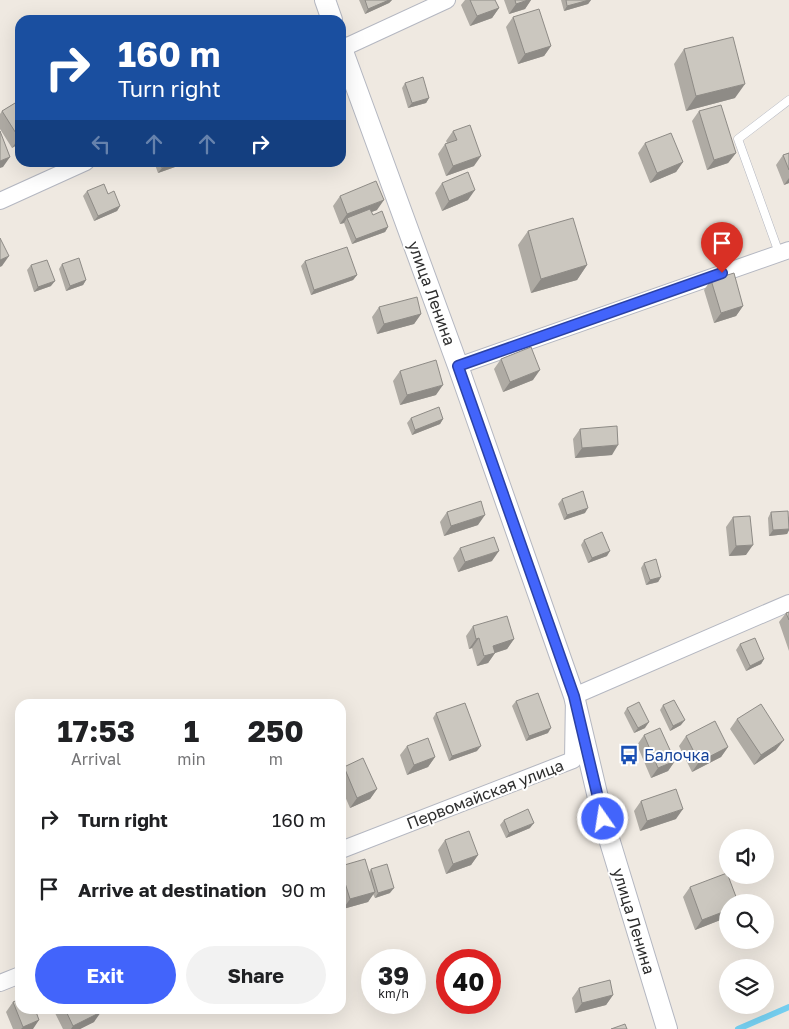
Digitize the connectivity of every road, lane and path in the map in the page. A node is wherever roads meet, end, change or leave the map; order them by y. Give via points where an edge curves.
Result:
1 (325, 0) edge
2 (447, 0) edge
3 (330, 15) edge
4 (346, 46) edge
5 (346, 59) edge
6 (789, 100) edge
7 (75, 167) edge
8 (0, 202) edge
9 (784, 252) edge
10 (458, 366) junction
11 (789, 603) edge
12 (574, 696) junction
13 (346, 848) edge
14 (15, 977) edge
15 (0, 983) edge
16 (667, 1029) edge

1 - 3 street
2 - 4 street
5 - 10 street, улица Ленина
6 - 9 lane via 738,140
7 - 8 street
9 - 10 street
10 - 12 street, улица Ленина
11 - 12 street
12 - 13 street, Первомайская улица via 573,760
12 - 16 street, улица Ленина via 603,819
14 - 15 street

